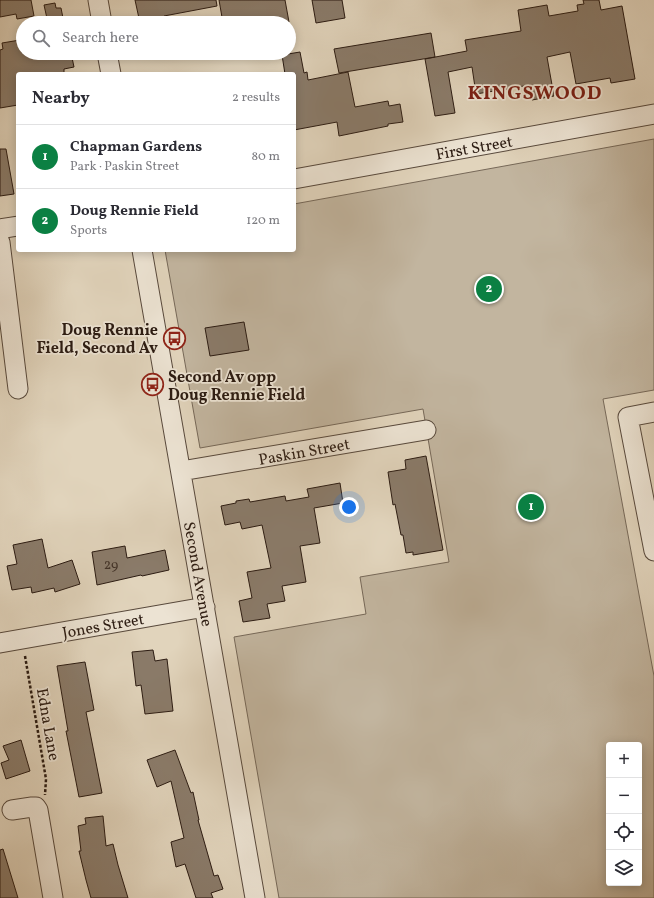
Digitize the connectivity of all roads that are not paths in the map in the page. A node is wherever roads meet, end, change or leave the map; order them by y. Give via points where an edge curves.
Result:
1 (98, 0) edge
2 (101, 16) edge
3 (108, 60) edge
4 (111, 72) edge
5 (654, 114) edge
6 (296, 179) edge
7 (16, 226) edge
8 (0, 229) edge
9 (0, 242) edge
10 (142, 252) edge
11 (18, 389) dead end
12 (654, 412) edge
13 (426, 430) dead end
14 (181, 471) junction
15 (654, 551) edge
16 (205, 607) junction
17 (0, 643) edge
18 (12, 810) dead end
19 (53, 898) edge
20 (255, 898) edge

1 - 2 street
3 - 4 street
5 - 6 street, First Street
7 - 8 street
9 - 11 street
10 - 14 street, Second Avenue
12 - 15 street via 628,416
13 - 14 street, Paskin Street
14 - 16 street, Second Avenue
16 - 17 street, Jones Street
16 - 20 street, Second Avenue
18 - 19 street via 37,808

